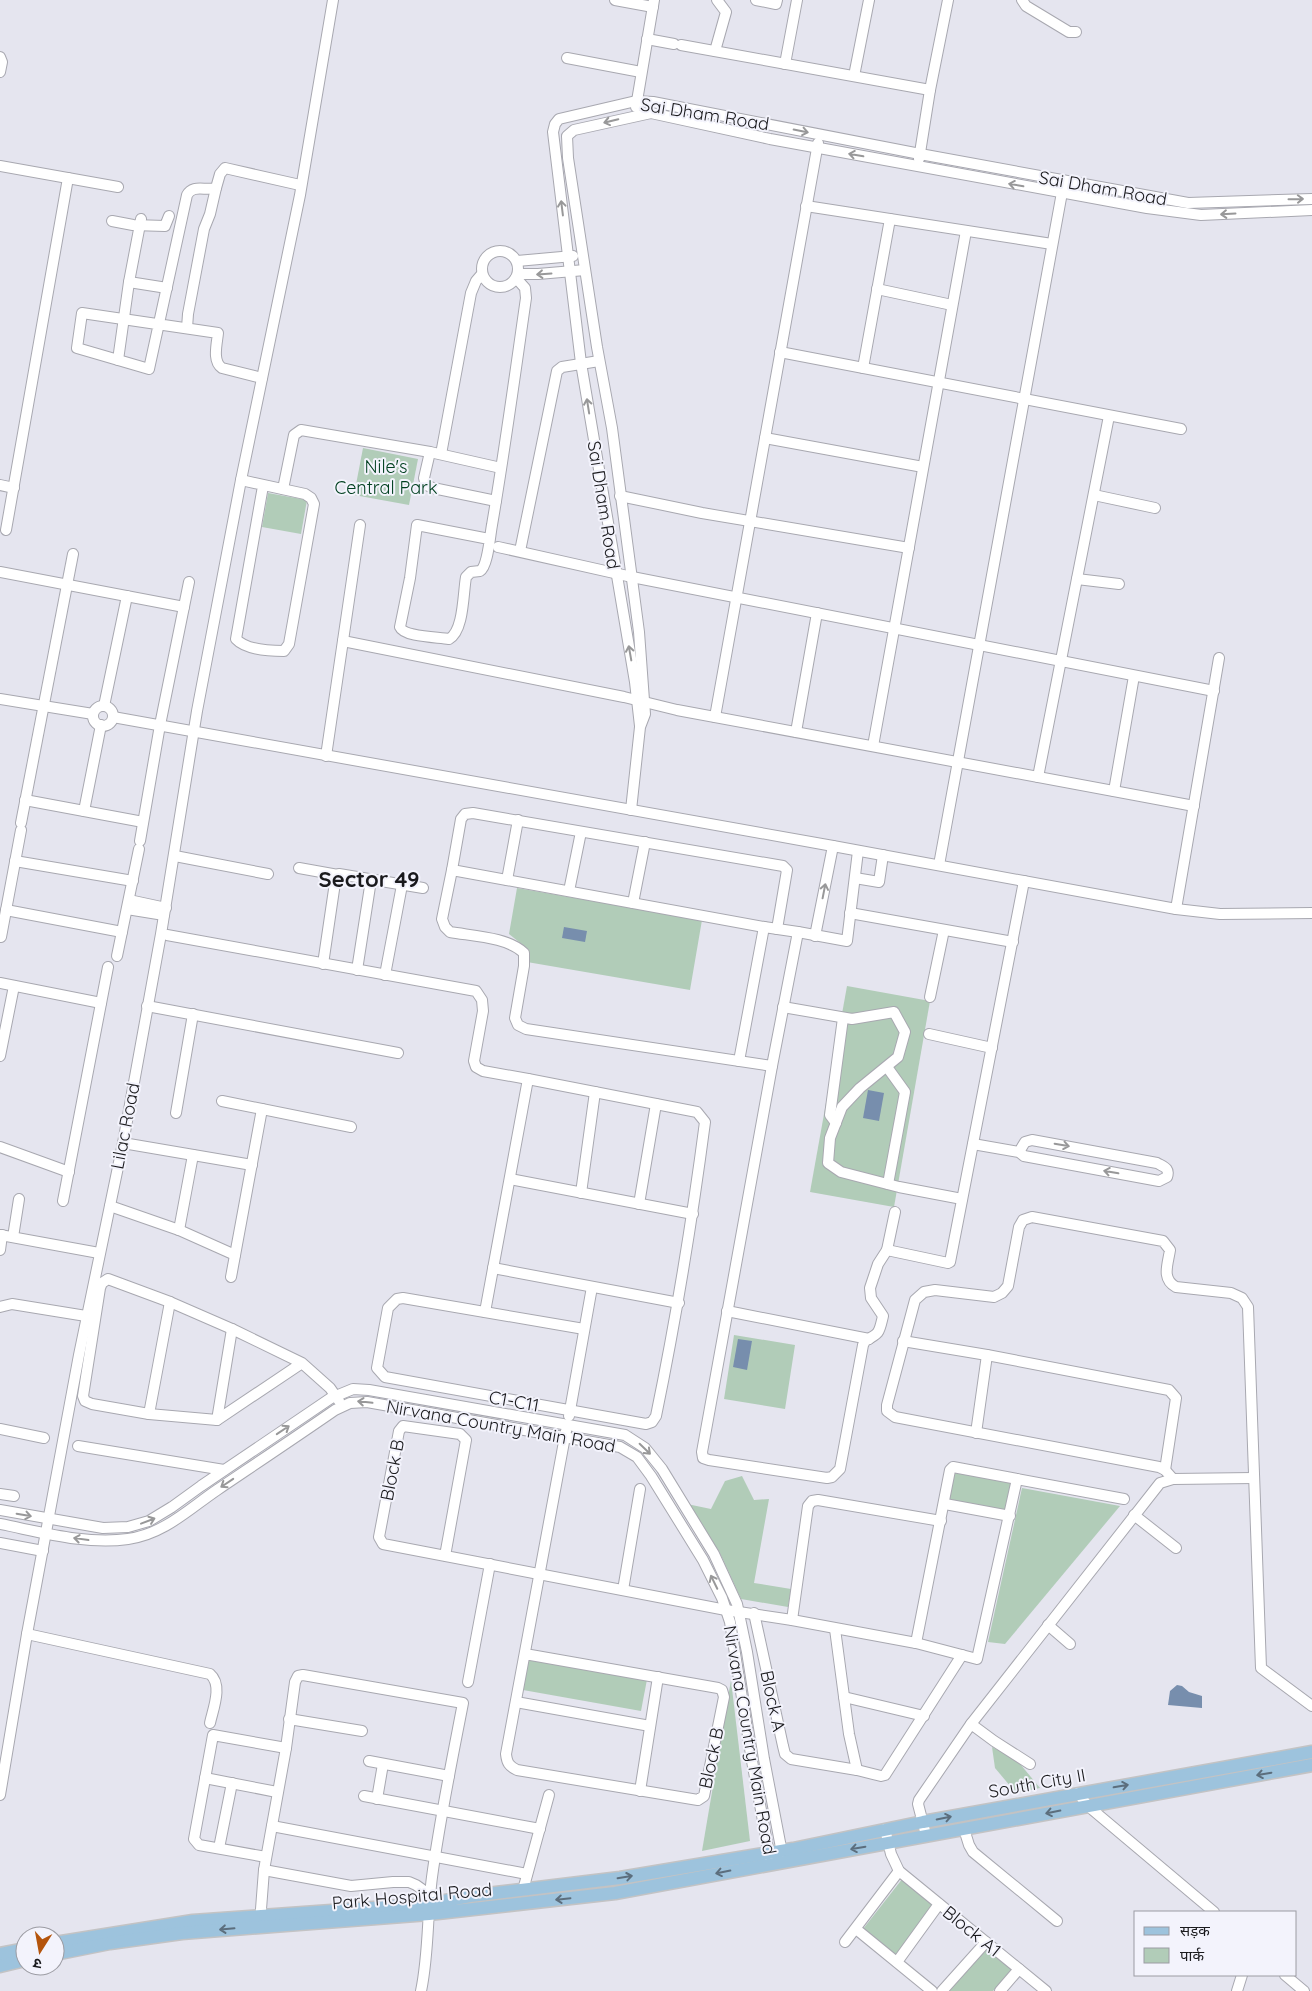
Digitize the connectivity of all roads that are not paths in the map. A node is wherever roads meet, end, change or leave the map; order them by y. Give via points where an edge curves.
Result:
1 (334, 0) edge
2 (615, 0) edge
3 (717, 0) edge
4 (756, 0) edge
5 (777, 0) edge
6 (797, 0) edge
7 (869, 0) edge
8 (948, 0) edge
9 (1022, 0) edge
10 (654, 4) edge
11 (1076, 32) dead end
12 (647, 39) junction
13 (715, 51) junction
14 (0, 57) edge
15 (567, 58) dead end
16 (785, 64) junction
17 (0, 72) edge
18 (641, 72) junction
19 (854, 76) junction
20 (930, 90) junction
21 (636, 102) junction
22 (635, 116) junction
23 (559, 120) junction
24 (820, 134) junction
25 (567, 136) junction
26 (816, 148) junction
27 (920, 154) junction
28 (0, 166) edge
29 (918, 167) junction
30 (68, 178) junction
31 (1064, 181) junction
32 (300, 185) junction
33 (118, 187) dead end
34 (216, 188) junction
35 (1061, 193) junction
36 (1312, 199) edge
37 (1256, 200) junction
38 (806, 206) junction
39 (1312, 210) edge
40 (1257, 212) junction
41 (169, 216) dead end
42 (890, 219) junction
43 (112, 221) dead end
44 (140, 222) junction
45 (966, 231) junction
46 (1052, 244) junction
47 (568, 256) junction
48 (583, 256) junction
49 (516, 261) junction
50 (585, 270) junction
51 (570, 271) junction
52 (482, 274) junction
53 (517, 276) junction
54 (129, 282) junction
55 (167, 288) junction
56 (877, 289) junction
57 (952, 304) junction
58 (123, 319) junction
59 (160, 325) junction
60 (187, 328) junction
61 (780, 352) junction
62 (118, 360) junction
63 (599, 361) junction
64 (581, 363) junction
65 (863, 368) junction
66 (262, 378) junction
67 (938, 383) junction
68 (1024, 399) junction
69 (1110, 416) junction
70 (1180, 430) dead end
71 (764, 438) junction
72 (430, 452) junction
73 (441, 454) junction
74 (501, 468) junction
75 (923, 468) junction
76 (241, 480) junction
77 (0, 485) edge
78 (262, 486) junction
79 (14, 488) junction
80 (283, 489) junction
81 (1094, 495) junction
82 (620, 496) junction
83 (496, 501) junction
84 (1155, 508) dead end
85 (750, 522) junction
86 (360, 525) dead end
87 (6, 530) dead end
88 (489, 539) junction
89 (498, 547) dead end
90 (909, 548) junction
91 (520, 551) junction
92 (73, 554) dead end
93 (0, 572) edge
94 (616, 574) junction
95 (632, 577) junction
96 (1077, 579) junction
97 (189, 582) dead end
98 (1119, 584) dead end
99 (67, 585) junction
100 (127, 596) junction
101 (736, 597) junction
102 (184, 607) junction
103 (817, 613) junction
104 (894, 629) junction
105 (344, 641) junction
106 (979, 645) junction
107 (1219, 658) dead end
108 (1061, 661) junction
109 (1134, 676) junction
110 (1214, 691) junction
111 (0, 699) edge
112 (641, 702) junction
113 (43, 705) junction
114 (104, 706) junction
115 (93, 714) junction
116 (113, 717) junction
117 (715, 717) junction
118 (100, 725) junction
119 (160, 725) junction
120 (193, 731) junction
121 (796, 732) junction
122 (873, 746) junction
123 (326, 756) junction
124 (958, 762) junction
125 (1038, 777) junction
126 (1114, 791) junction
127 (25, 800) junction
128 (1194, 806) junction
129 (631, 810) junction
130 (84, 811) junction
131 (518, 820) junction
132 (143, 822) junction
133 (581, 832) junction
134 (645, 842) junction
135 (833, 846) junction
136 (858, 850) junction
137 (883, 855) junction
138 (174, 856) junction
139 (15, 861) junction
140 (939, 865) junction
141 (299, 868) dead end
142 (452, 870) junction
143 (268, 874) dead end
144 (338, 875) junction
145 (855, 878) junction
146 (371, 880) junction
147 (507, 880) junction
148 (133, 881) junction
149 (1024, 881) junction
150 (402, 885) junction
151 (423, 888) dead end
152 (569, 891) junction
153 (633, 903) junction
154 (128, 905) junction
155 (1176, 909) junction
156 (6, 910) junction
157 (165, 911) junction
158 (850, 913) junction
159 (1312, 913) edge
160 (764, 927) junction
161 (777, 929) junction
162 (944, 930) junction
163 (122, 932) junction
164 (798, 932) junction
165 (167, 935) dead end
166 (815, 936) junction
167 (2, 937) dead end
168 (1013, 942) junction
169 (117, 956) dead end
170 (323, 964) junction
171 (108, 966) dead end
172 (356, 970) junction
173 (385, 975) junction
174 (0, 983) edge
175 (14, 986) junction
176 (930, 997) dead end
177 (101, 1003) junction
178 (147, 1006) junction
179 (783, 1007) junction
180 (193, 1014) junction
181 (843, 1018) junction
182 (929, 1034) dead end
183 (992, 1048) junction
184 (398, 1052) dead end
185 (0, 1056) edge
186 (739, 1061) junction
187 (772, 1066) junction
188 (887, 1067) junction
189 (528, 1079) junction
190 (595, 1092) junction
191 (222, 1101) dead end
192 (656, 1104) junction
193 (262, 1109) junction
194 (176, 1113) dead end
195 (836, 1123) junction
196 (351, 1127) dead end
197 (123, 1143) junction
198 (973, 1144) junction
199 (0, 1147) edge
200 (1019, 1152) junction
201 (193, 1155) junction
202 (252, 1165) junction
203 (69, 1172) junction
204 (510, 1179) junction
205 (888, 1184) junction
206 (581, 1193) junction
207 (19, 1199) dead end
208 (962, 1199) junction
209 (63, 1201) dead end
210 (639, 1204) junction
211 (110, 1206) junction
212 (895, 1212) dead end
213 (693, 1214) junction
214 (179, 1230) junction
215 (5, 1236) edge
216 (0, 1250) edge
217 (888, 1250) junction
218 (99, 1253) junction
219 (235, 1254) junction
220 (493, 1268) junction
221 (231, 1277) dead end
222 (592, 1287) junction
223 (170, 1302) junction
224 (679, 1303) junction
225 (0, 1307) edge
226 (485, 1312) junction
227 (727, 1312) junction
228 (86, 1316) junction
229 (232, 1329) junction
230 (584, 1329) junction
231 (869, 1339) junction
232 (903, 1341) junction
233 (987, 1355) junction
234 (302, 1363) junction
235 (336, 1395) junction
236 (342, 1406) junction
237 (149, 1414) junction
238 (568, 1418) junction
239 (217, 1420) junction
240 (0, 1429) edge
241 (976, 1433) junction
242 (44, 1438) dead end
243 (564, 1441) junction
244 (78, 1446) dead end
245 (224, 1470) junction
246 (1166, 1470) junction
247 (1254, 1478) junction
248 (1017, 1479) junction
249 (1174, 1479) junction
250 (640, 1488) dead end
251 (0, 1494) edge
252 (14, 1496) dead end
253 (1124, 1499) dead end
254 (945, 1504) junction
255 (0, 1510) edge
256 (1134, 1515) junction
257 (1010, 1516) junction
258 (49, 1519) junction
259 (941, 1521) junction
260 (0, 1524) edge
261 (47, 1533) junction
262 (0, 1543) edge
263 (1176, 1548) dead end
264 (43, 1551) junction
265 (445, 1556) junction
266 (490, 1564) junction
267 (539, 1574) junction
268 (623, 1590) junction
269 (726, 1610) junction
270 (738, 1612) junction
271 (754, 1613) junction
272 (792, 1620) junction
273 (1048, 1625) junction
274 (835, 1629) junction
275 (27, 1634) junction
276 (916, 1643) junction
277 (1070, 1644) dead end
278 (525, 1654) junction
279 (962, 1655) junction
280 (658, 1677) junction
281 (468, 1682) dead end
282 (844, 1697) junction
283 (516, 1702) junction
284 (1312, 1706) edge
285 (924, 1716) junction
286 (289, 1719) junction
287 (210, 1723) dead end
288 (971, 1724) junction
289 (650, 1726) junction
290 (362, 1731) dead end
291 (286, 1748) junction
292 (1312, 1752) edge
293 (369, 1761) dead end
294 (383, 1764) junction
295 (1030, 1764) dead end
296 (1312, 1765) edge
297 (856, 1770) junction
298 (450, 1776) junction
299 (206, 1778) junction
300 (232, 1783) junction
301 (640, 1791) junction
302 (278, 1792) junction
303 (1078, 1794) junction
304 (0, 1795) edge
305 (549, 1795) dead end
306 (364, 1796) dead end
307 (377, 1798) junction
308 (1088, 1806) junction
309 (443, 1811) junction
310 (923, 1822) junction
311 (272, 1826) junction
312 (540, 1829) junction
313 (885, 1829) junction
314 (964, 1829) junction
315 (926, 1835) junction
316 (888, 1842) junction
317 (219, 1848) junction
318 (776, 1856) junction
319 (266, 1857) junction
320 (435, 1857) junction
321 (264, 1870) junction
322 (898, 1871) junction
323 (528, 1874) junction
324 (523, 1890) junction
325 (429, 1904) junction
326 (939, 1904) junction
327 (1213, 1911) edge
328 (260, 1921) junction
329 (1057, 1921) dead end
330 (856, 1929) junction
331 (65, 1941) edge
332 (845, 1942) dead end
333 (986, 1942) junction
334 (15, 1951) edge
335 (65, 1952) edge
336 (0, 1954) edge
337 (15, 1962) edge
338 (897, 1962) junction
339 (0, 1966) edge
340 (1019, 1969) junction
341 (1242, 1976) edge
342 (1286, 1976) edge
343 (421, 1991) edge
344 (932, 1991) edge
345 (942, 1991) edge
346 (1000, 1991) edge
347 (1046, 1991) edge
348 (1237, 1991) edge
349 (1304, 1991) edge

1 - 32 street, Lilac Road
2 - 10 street
3 - 13 street via 726,12
4 - 5 street via 776,4
6 - 16 street
7 - 19 street
8 - 20 street
9 - 11 street via 1026,6 1069,32
10 - 12 street
12 - 13 street
12 - 18 street
13 - 16 street
14 - 17 street
15 - 18 street
16 - 19 street
18 - 21 street
19 - 20 street
20 - 27 street
21 - 22 street
21 - 23 street, Sai Dham Road
21 -> 24 street, Sai Dham Road via 653,102
22 -> 25 street, Sai Dham Road via 574,130
22 - 26 street, Sai Dham Road via 651,113
23 - 25 street
47 -> 23 street, Sai Dham Road via 553,132
24 - 26 street
24 - 27 street, Sai Dham Road
25 - 48 street, Sai Dham Road
29 -> 26 street, Sai Dham Road
26 - 38 street
27 - 29 street
27 - 31 street, Sai Dham Road
28 - 30 street
35 -> 29 street, Sai Dham Road
30 - 33 street
30 - 79 street
31 - 35 street
31 - 37 street, Sai Dham Road via 1188,203
32 - 34 street via 225,168
32 - 66 street, Lilac Road
34 - 55 street via 193,188 188,193
34 - 60 street via 204,229
40 -> 35 street, Sai Dham Road via 1201,215
35 - 46 street
37 -> 36 street, Sai Dham Road
37 - 40 street
38 - 42 street
38 - 61 street
39 - 40 street, Sai Dham Road
41 - 44 street via 165,226
42 - 45 street
42 - 56 street
43 - 44 street via 134,225
44 - 54 street
45 - 46 street
45 - 57 street
46 - 68 street
47 - 48 street
47 - 49 street
47 - 51 street, Sai Dham Road
48 - 50 street, Sai Dham Road
49 - 52 street via 505,252 493,252 484,260
49 - 53 street
50 - 51 street
50 - 63 street, Sai Dham Road
51 -> 53 street
51 - 64 street, Sai Dham Road
52 - 53 street via 487,283 498,288 510,285
52 - 73 street via 471,294
53 - 74 street via 525,288 526,298
54 - 55 street
54 - 58 street
55 - 59 street
56 - 57 street
56 - 65 street
57 - 67 street
58 - 59 street
58 - 62 street
58 - 62 street via 82,313 77,348
59 - 60 street
59 - 62 street via 150,369
60 - 66 street via 218,334 217,365
61 - 65 street
61 - 71 street
63 - 64 street
63 - 82 street, Sai Dham Road via 612,428
64 - 91 street via 557,371
94 -> 64 street, Sai Dham Road
65 - 67 street
66 - 76 street, Lilac Road
67 - 68 street
67 - 75 street
68 - 69 street
68 - 106 street
69 - 70 street
69 - 81 street
71 - 75 street
71 - 85 street
72 - 73 street
72 - 80 street via 301,430 294,435
72 - 83 street via 424,478 426,485
73 - 74 street
74 - 83 street
75 - 90 street
76 - 78 street
76 - 120 street, Lilac Road
77 - 79 street
78 - 80 street
78 - 80 street via 236,639 244,646 273,651 284,651 289,644 314,504 305,494
79 - 87 street
81 - 84 street
81 - 96 street
82 - 85 street
82 - 95 street, Sai Dham Road
83 - 88 street
85 - 90 street
85 - 101 street
86 - 105 street
88 - 88 street via 483,569 470,572 466,577 459,628 453,637 408,634 401,630 418,525
89 - 91 street
90 - 104 street
91 - 94 street
92 - 99 street
93 - 99 street
94 - 95 street
112 -> 94 street, Sai Dham Road
95 - 101 street
95 - 112 street, Sai Dham Road via 639,632
96 - 98 street
96 - 108 street
97 - 102 street
99 - 100 street
99 - 113 street
100 - 102 street
100 - 114 street
101 - 103 street
101 - 117 street
102 - 119 street
103 - 104 street
103 - 121 street
104 - 106 street
104 - 122 street
105 - 112 street
105 - 123 street
106 - 108 street
106 - 124 street
107 - 110 street
108 - 109 street
108 - 125 street
109 - 110 street
109 - 126 street
110 - 128 street
111 - 113 street
112 - 117 street
112 - 129 street, Sai Dham Road
113 - 115 street
113 - 127 street
114 - 115 street via 97,707
114 - 116 street via 111,710
115 - 118 street via 95,722
116 - 118 street via 108,724
116 - 119 street
117 - 121 street
118 - 130 street
119 - 120 street
119 - 132 street
120 - 123 street
120 - 138 street, Lilac Road
121 - 122 street
122 - 124 street
123 - 129 street
124 - 125 street
124 - 140 street
125 - 126 street
126 - 128 street
127 - 130 street
127 - 139 street
128 - 155 street
129 - 135 street
130 - 132 street
131 - 133 street
131 - 142 street via 465,814 461,819
131 - 147 street
132 - 148 street
133 - 134 street
133 - 152 street
134 - 153 street
134 - 161 street via 783,866 787,870
135 - 136 street
166 -> 135 street
136 - 137 street
136 - 145 street
137 - 140 street
137 - 145 street via 879,882
138 - 143 street
138 - 157 street, Lilac Road
139 - 148 street
139 - 156 street
140 - 149 street
141 - 144 street
142 - 147 street
142 - 186 street via 442,919 445,927 450,932 506,942 524,953 515,1018 518,1025 526,1030
144 - 146 street
144 - 170 street
145 - 158 street
146 - 150 street
146 - 172 street
147 - 152 street
148 - 154 street
149 - 155 street
149 - 168 street
150 - 151 street
150 - 173 street
152 - 153 street
153 - 160 street
154 - 157 street
154 - 163 street
155 - 159 street via 1220,914
156 - 163 street
156 - 167 street
157 - 178 street, Lilac Road
158 - 162 street
158 - 166 street via 846,941
160 - 161 street
160 - 186 street
161 - 164 street
162 - 168 street
162 - 176 street
163 - 169 street
164 - 166 street
164 - 179 street
165 - 170 street
168 - 183 street
170 - 172 street
171 - 177 street
172 - 173 street
173 - 189 street via 476,991 482,1000 483,1011 474,1061 476,1067 483,1072
174 - 175 street
175 - 177 street
175 - 185 street
177 - 203 street
178 - 180 street
178 - 197 street, Lilac Road
179 - 181 street
179 - 187 street
180 - 184 street
180 - 194 street
181 - 188 street via 894,1012 905,1032 898,1057
181 - 195 street via 830,1115
182 - 183 street
183 - 198 street
186 - 187 street
187 - 227 street
188 - 195 street via 842,1107
188 - 205 street via 905,1092
189 - 190 street
189 - 204 street
190 - 192 street
190 - 206 street
191 - 193 street
192 - 210 street
192 - 213 street via 697,1112 704,1122
193 - 196 street
193 - 202 street
195 - 205 street via 830,1138 828,1163 841,1172
197 - 201 street
197 - 211 street, Lilac Road
198 - 200 street
198 - 208 street
199 - 203 street
200 -> 200 street via 1025,1142 1032,1140 1157,1162 1167,1168 1168,1173 1160,1181 1024,1156
201 - 202 street
201 - 214 street
202 - 219 street
203 - 209 street
204 - 206 street
204 - 220 street
205 - 208 street
206 - 210 street
207 - 215 street
208 - 217 street via 949,1262
210 - 213 street
211 - 214 street
211 - 218 street, Lilac Road
212 - 217 street
213 - 224 street
214 - 219 street
215 - 216 street
215 - 218 street
217 - 231 street via 878,1264 870,1288 871,1298 883,1316 876,1337
218 - 228 street, Lilac Road
219 - 221 street
220 - 222 street
220 - 226 street
222 - 224 street
222 - 230 street, Block B
223 - 229 street
223 - 237 street
223 - 237 street via 111,1279 105,1280 100,1288 83,1396 92,1404
224 - 238 street, C1-C11 via 656,1416 652,1422
225 - 228 street via 12,1304
226 - 230 street
226 - 238 street, C1-C11 via 396,1299 388,1308 377,1363 380,1373 385,1377
227 - 231 street
227 - 231 street via 702,1452 703,1458 709,1460 832,1477 842,1462 863,1345
228 - 258 street, Lilac Road
229 - 234 street
229 - 239 street
230 - 238 street, Block B
232 - 233 street
232 - 241 street via 887,1411 895,1418
232 - 247 street via 915,1300 924,1292 935,1290 994,1296 1002,1293 1008,1286 1018,1227 1023,1220 1032,1217 1162,1241 1170,1250 1166,1277 1170,1284 1231,1293 1242,1298 1248,1307
233 - 241 street
233 - 246 street via 1169,1390 1176,1398
234 - 235 street
234 - 239 street
235 - 236 street
235 - 238 street, Nirvana Country Main Road via 353,1389 369,1390
245 -> 235 street, Nirvana Country Main Road
243 -> 236 street, Nirvana Country Main Road via 367,1402 354,1401
236 -> 261 street, Nirvana Country Main Road via 154,1533 117,1540 86,1540
237 - 239 street
238 - 243 street, Block B
238 -> 270 street, Nirvana Country Main Road via 624,1435 645,1448 662,1469 714,1554 725,1574
240 - 242 street
241 - 246 street
243 - 267 street, Block B
269 -> 243 street, Nirvana Country Main Road via 703,1560 637,1457 620,1447
244 - 245 street
258 -> 245 street, Nirvana Country Main Road via 104,1528 139,1524 159,1516
246 - 249 street
247 - 249 street
247 - 284 street via 1261,1668
248 - 253 street
248 - 254 street via 953,1467
248 - 257 street
249 - 256 street via 1160,1483
250 - 268 street
251 - 252 street
254 - 257 street
254 - 259 street
255 -> 258 street, Nirvana Country Main Road
256 - 263 street
256 - 273 street
257 - 279 street via 977,1659
258 - 261 street, Lilac Road
259 - 272 street via 812,1501 808,1506
259 - 276 street
260 - 261 street, Nirvana Country Main Road
261 - 264 street, Lilac Road
262 - 264 street
264 - 275 street, Lilac Road
265 - 265 street, Block B via 387,1545 379,1540 399,1431 404,1426 460,1434 466,1440
265 - 266 street, Block B
266 - 267 street, Block B
266 - 281 street
267 - 268 street, Block B
267 - 278 street, Block B
268 - 269 street, Block B
269 - 270 street, Block B
269 - 318 street, Nirvana Country Main Road via 752,1761
270 - 271 street, Block B
270 - 318 street, Nirvana Country Main Road via 764,1759
271 - 272 street
271 - 297 street, Block A via 785,1754 791,1759
272 - 274 street
273 - 277 street
273 - 288 street
274 - 276 street
274 - 282 street
275 - 287 street via 210,1674 217,1686
275 - 304 street, Lilac Road
276 - 279 street
278 - 280 street, Block B
278 - 283 street, Block B
279 - 285 street, Block A
280 - 289 street
280 - 301 street, Block B via 718,1688 724,1697 704,1796 698,1800
282 - 285 street
282 - 297 street
283 - 289 street
283 - 301 street, Block B via 506,1754 509,1765 517,1770
285 - 297 street, Block A via 885,1775
286 - 290 street
286 - 291 street
286 - 298 street via 295,1682 298,1676 303,1675 463,1703
288 - 295 street
288 - 310 street via 918,1800
289 - 301 street
291 - 299 street via 213,1736
291 - 302 street
303 -> 292 main road, South City II
293 - 294 street
294 - 298 street
294 - 307 street
296 -> 308 main road, South City II
298 - 309 street
299 - 300 street
299 - 317 street via 194,1840 199,1845
300 - 302 street
300 - 317 street
302 - 311 street
303 - 308 street
310 -> 303 main road, South City II
305 - 312 street
306 - 307 street
307 - 309 street
308 -> 314 main road, South City II
308 - 327 street
309 - 312 street
309 - 320 street
310 - 313 main road, South City II
310 - 315 street
311 - 319 street
311 - 320 street
312 - 323 street
313 - 316 street
313 - 318 main road, South City II
314 - 315 main road, South City II
314 - 329 street via 973,1852
315 - 316 main road, South City II
316 -> 318 main road, South City II
316 - 322 street
317 - 319 street
324 -> 318 main road, Park Hospital Road
318 -> 325 main road, Park Hospital Road via 616,1893
319 - 321 street
320 - 323 street
320 - 325 street
321 - 325 street via 351,1886 409,1882 416,1885
321 - 328 street
322 - 326 street, Block A1
322 - 330 street
323 - 324 street
324 - 325 main road, Park Hospital Road
325 - 328 main road, Park Hospital Road
325 - 343 street
326 - 333 street, Block A1
326 - 338 street
328 - 331 main road, Park Hospital Road via 193,1921
328 -> 335 main road, Park Hospital Road via 110,1942
330 - 332 street
330 - 338 street
333 - 340 street, Block A1
333 - 345 street
334 - 336 main road
337 - 339 main road
338 - 344 street
340 - 346 street
340 - 347 street, Block A1
341 - 348 street
342 - 349 street

